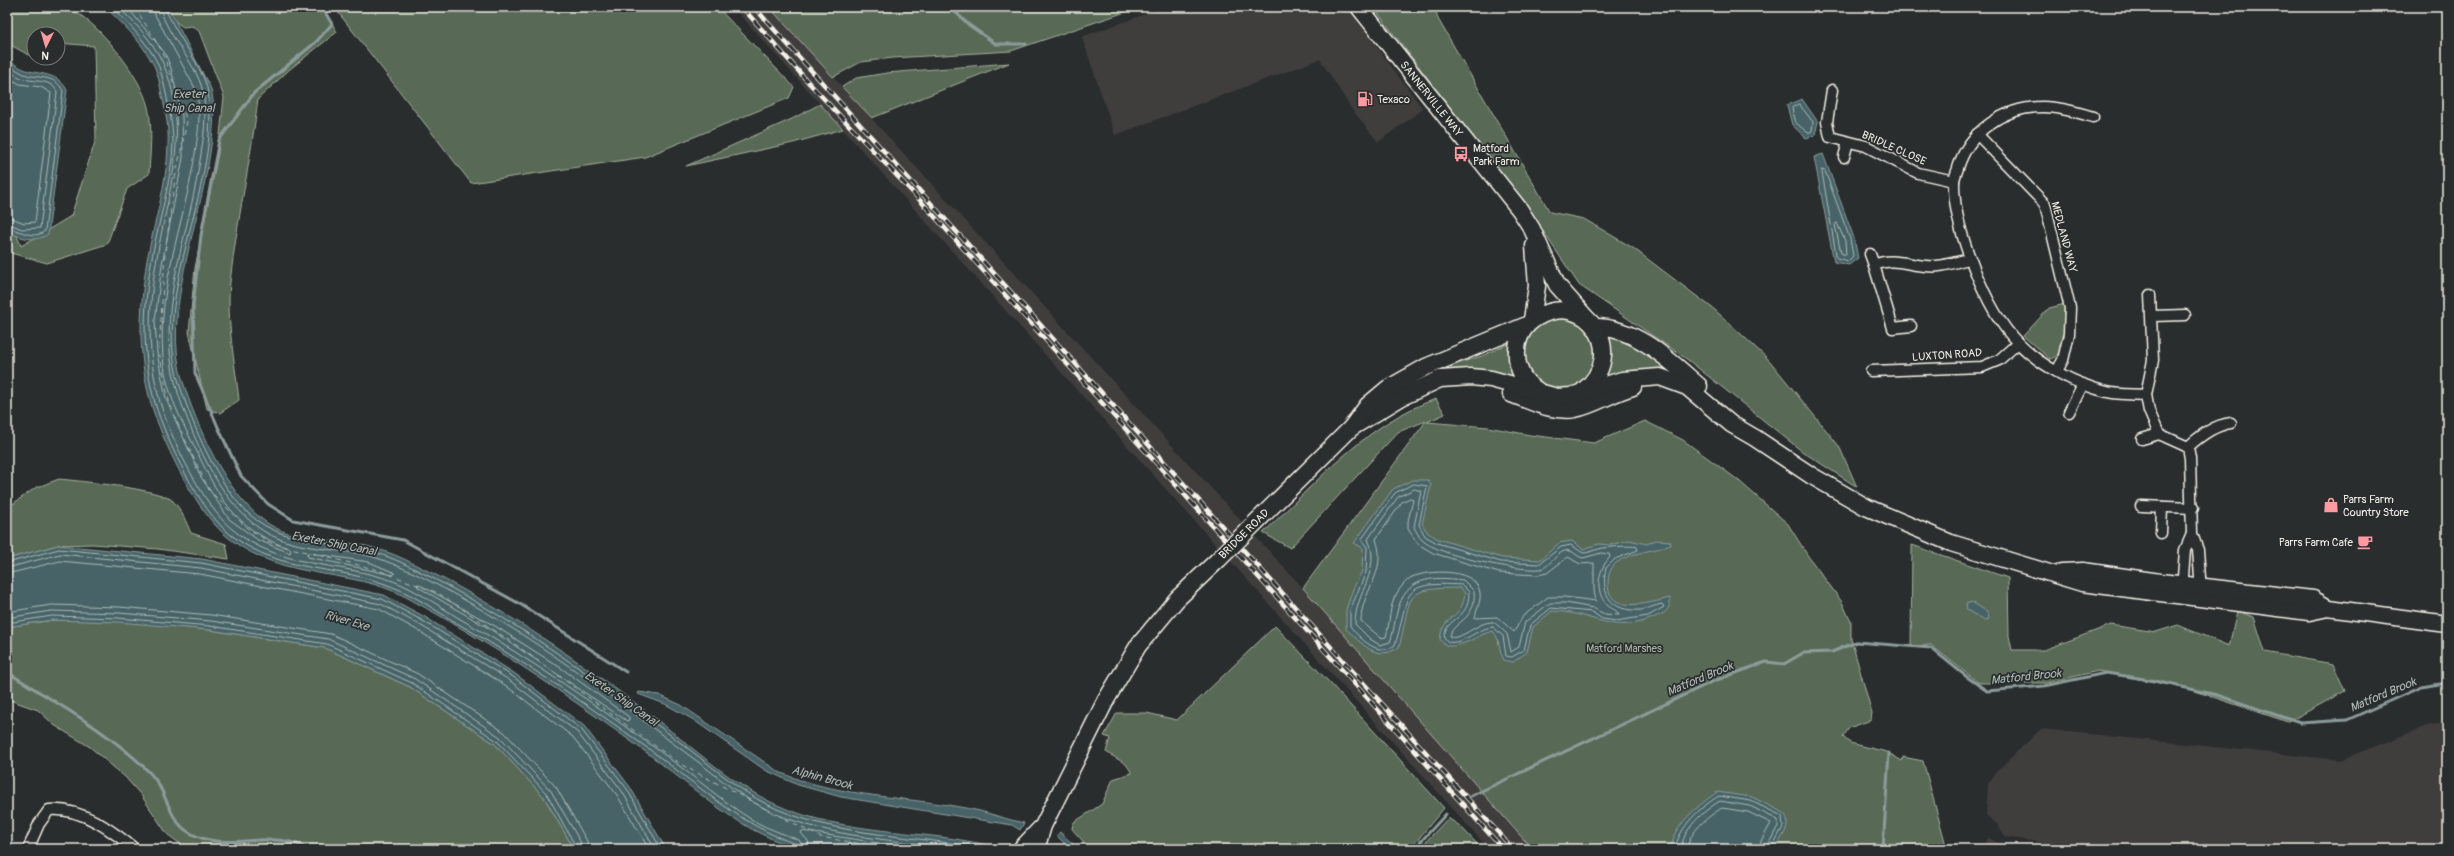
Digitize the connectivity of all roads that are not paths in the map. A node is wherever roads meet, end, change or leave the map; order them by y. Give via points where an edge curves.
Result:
1 (1359, 7) edge
2 (1832, 90) dead end
3 (2093, 117) dead end
4 (1977, 134) junction
5 (1848, 142) junction
6 (1844, 157) dead end
7 (1954, 181) junction
8 (1532, 229) junction
9 (1870, 254) dead end
10 (1969, 259) junction
11 (1874, 265) junction
12 (2150, 295) dead end
13 (2185, 315) dead end
14 (2152, 316) junction
15 (1530, 322) junction
16 (1592, 324) junction
17 (1911, 326) dead end
18 (2018, 343) junction
19 (1871, 371) dead end
20 (2057, 371) junction
21 (2083, 384) junction
22 (1422, 389) junction
23 (1582, 392) junction
24 (1543, 394) junction
25 (2146, 395) junction
26 (1706, 404) junction
27 (2069, 412) dead end
28 (2231, 423) dead end
29 (1351, 428) junction
30 (2159, 434) junction
31 (1756, 438) junction
32 (2142, 439) dead end
33 (2188, 447) junction
34 (2141, 506) dead end
35 (2162, 507) junction
36 (2193, 508) junction
37 (2161, 533) dead end
38 (2192, 534) junction
39 (2182, 590) junction
40 (2200, 592) junction
41 (2447, 624) edge
42 (1043, 826) junction
43 (28, 849) edge
44 (135, 849) edge
45 (1021, 849) edge
46 (1036, 849) edge

1 - 8 main road, SANNERVILLE WAY
2 - 5 street, BRIDLE CLOSE via 1827,122 1830,137
3 - 4 street via 2061,108 2034,108 1992,121
4 - 7 street via 1967,146
4 - 20 street, MEDLAND WAY via 2045,204 2070,308 2069,334 2063,360
5 - 6 street, BRIDLE CLOSE
5 - 7 street, BRIDLE CLOSE via 1866,146 1918,173
7 - 10 street
8 - 15 main road via 1537,272
8 - 16 main road, SANNERVILLE WAY via 1557,285
9 - 11 street
10 - 11 street via 1939,266 1892,260
10 - 18 street via 1994,311
11 - 17 street via 1893,328
12 - 14 street
13 - 14 street
14 - 25 street via 2154,360
15 - 16 main road via 1543,314 1563,310 1574,312
15 - 24 main road via 1517,347 1518,364 1526,381
15 - 29 main road, BRIDGE ROAD via 1411,374 1368,405
16 - 23 main road via 1603,346 1603,364 1593,383
16 - 31 main road via 1621,331 1645,344 1736,416
18 - 19 street, LUXTON ROAD via 1999,360 1982,367
18 - 20 street
20 - 21 street
21 - 25 street via 2108,392
21 - 27 street
22 - 24 main road via 1440,379 1471,377 1496,380
22 - 26 main road via 1459,384 1482,385 1542,406 1564,410 1587,405 1623,390 1655,384 1682,390
22 - 29 main road via 1402,397
23 - 24 main road via 1557,397
23 - 26 main road via 1622,380 1660,377 1687,387
25 - 30 street via 2149,411
26 - 31 main road via 1731,424
28 - 33 street via 2222,424 2199,437
29 - 42 main road, BRIDGE ROAD, bridge via 1177,599 1138,646 1109,694
30 - 32 street
30 - 33 street
31 - 39 main road via 1812,476 1884,516 1989,556 2052,572 2084,571
33 - 36 street
34 - 35 street
35 - 36 street
35 - 37 street
36 - 38 street
38 - 39 street via 2185,550
38 - 40 street via 2198,550
39 - 40 main road
40 - 41 main road via 2312,599 2328,608
42 - 45 main road, BRIDGE ROAD
42 - 46 main road, BRIDGE ROAD
43 - 44 street via 49,810 63,810 87,817

